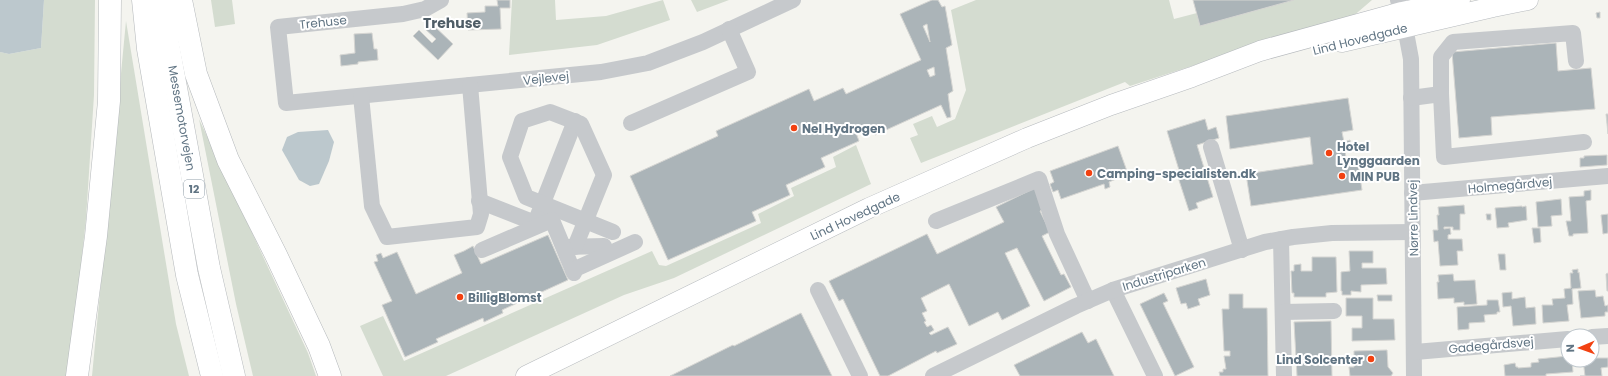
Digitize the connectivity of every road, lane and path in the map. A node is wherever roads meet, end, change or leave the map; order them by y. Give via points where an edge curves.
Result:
1 (110, 0) edge
2 (143, 0) edge
3 (163, 0) edge
4 (181, 0) edge
5 (441, 0) edge
6 (793, 0) edge
7 (1460, 0) edge
8 (1528, 0) edge
9 (1402, 13) edge
10 (730, 29) junction
11 (1576, 61) dead end
12 (470, 85) junction
13 (1441, 94) junction
14 (361, 96) junction
15 (1411, 98) junction
16 (286, 103) joint
17 (575, 121) junction
18 (631, 123) dead end
19 (1584, 142) dead end
20 (1211, 147) dead end
21 (1608, 176) edge
22 (1412, 193) junction
23 (479, 201) junction
24 (543, 204) junction
25 (585, 221) junction
26 (936, 221) dead end
27 (536, 225) junction
28 (614, 232) dead end
29 (1412, 232) junction
30 (1281, 239) junction
31 (635, 242) dead end
32 (604, 246) dead end
33 (569, 247) junction
34 (482, 250) dead end
35 (1242, 250) junction
36 (818, 290) dead end
37 (1113, 290) junction
38 (1088, 301) junction
39 (1334, 311) dead end
40 (1283, 312) junction
41 (1560, 340) edge
42 (1414, 352) junction
43 (936, 375) edge
44 (77, 376) edge
45 (212, 376) edge
46 (234, 376) edge
47 (330, 376) edge
48 (526, 376) edge
49 (860, 376) edge
50 (1155, 376) edge
51 (1284, 376) edge
52 (1414, 376) edge

1 - 44 highway via 109,101 96,236
2 - 45 highway, Messemotorvejen / 12 via 148,49 187,275
3 - 46 highway, Messemotorvejen / 12 via 168,44 209,268
4 - 47 highway via 196,74 228,160 319,346
5 - 16 street, Trehuse via 425,9 403,14 278,27
6 - 10 street, Vejlevej
7 - 9 main road, Lind Hovedgade
8 - 9 main road, Lind Hovedgade
9 - 15 street, Nørre Lindvej via 1411,59
9 - 48 main road, Lind Hovedgade via 1260,51 1026,138 869,208
10 - 12 street, Vejlevej via 648,63 601,72
10 - 18 street via 748,72
11 - 13 street via 1573,33 1453,42 1441,57
12 - 14 street, Vejlevej
12 - 23 street
13 - 15 street
13 - 19 street via 1444,157
14 - 16 street, Vejlevej
14 - 23 street via 372,206 387,237 477,227 481,214
15 - 22 street, Nørre Lindvej
17 - 24 street
17 - 24 street via 550,112 522,121 510,157 526,197
17 - 25 street via 581,124 604,175
20 - 35 street
21 - 22 street, Holmegårdvej
22 - 29 street, Nørre Lindvej
23 - 27 street
24 - 25 street
24 - 27 street
25 - 28 street
25 - 33 street
26 - 38 street via 1039,179 1057,234
27 - 33 street via 552,220
27 - 34 street
29 - 30 street, Industriparken via 1332,233
29 - 42 street, Nørre Lindvej
30 - 35 street, Industriparken
30 - 40 street
31 - 33 street via 574,271
32 - 33 street
35 - 37 street, Industriparken
36 - 49 street
37 - 38 street, Industriparken
37 - 50 street
38 - 43 street, Industriparken
39 - 40 street
40 - 51 street
41 - 42 street, Gadegårdsvej
42 - 52 street, Nørre Lindvej

